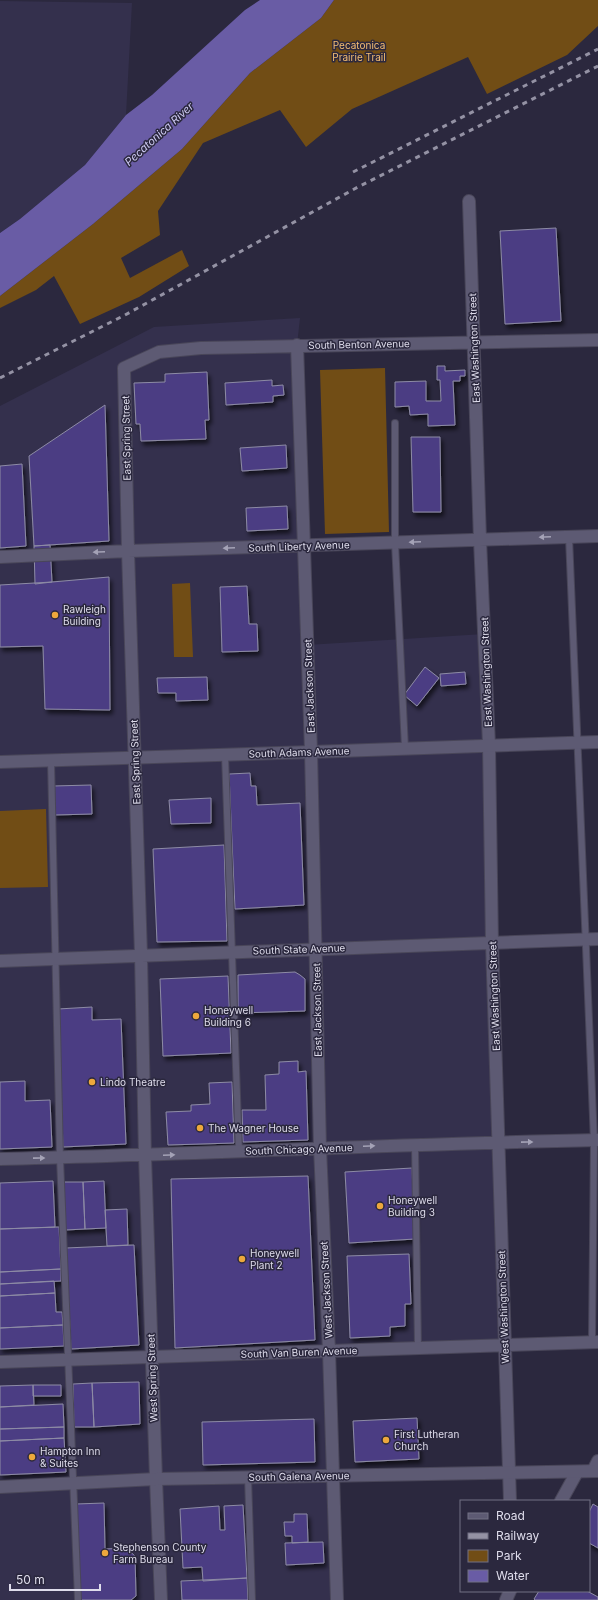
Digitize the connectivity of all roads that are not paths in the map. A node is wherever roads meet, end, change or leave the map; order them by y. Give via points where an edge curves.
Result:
1 (469, 201) dead end
2 (598, 340) edge
3 (474, 342) junction
4 (297, 345) junction
5 (124, 368) joint
6 (395, 423) dead end
7 (598, 536) edge
8 (569, 537) junction
9 (480, 540) junction
10 (395, 543) junction
11 (303, 545) junction
12 (128, 551) junction
13 (0, 557) edge
14 (579, 742) junction
15 (598, 742) edge
16 (489, 745) junction
17 (405, 748) junction
18 (311, 751) junction
19 (225, 755) junction
20 (135, 758) junction
21 (50, 760) junction
22 (0, 762) edge
23 (585, 939) junction
24 (598, 939) edge
25 (492, 944) junction
26 (315, 948) junction
27 (233, 951) junction
28 (141, 955) junction
29 (55, 960) junction
30 (0, 961) edge
31 (596, 1141) edge
32 (498, 1142) junction
33 (415, 1145) junction
34 (320, 1148) junction
35 (239, 1152) junction
36 (145, 1156) junction
37 (60, 1158) junction
38 (0, 1159) edge
39 (595, 1342) edge
40 (504, 1345) junction
41 (418, 1348) junction
42 (329, 1351) junction
43 (152, 1357) junction
44 (69, 1360) junction
45 (0, 1362) edge
46 (596, 1468) edge
47 (509, 1472) junction
48 (577, 1472) junction
49 (332, 1475) junction
50 (248, 1477) junction
51 (156, 1479) junction
52 (72, 1484) junction
53 (0, 1487) edge
54 (510, 1500) edge
55 (562, 1500) edge
56 (78, 1600) edge
57 (161, 1600) edge
58 (252, 1600) edge
59 (337, 1600) edge

1 - 3 street, East Washington Street
2 - 3 street, South Benton Avenue
3 - 4 street, South Benton Avenue
3 - 9 street, East Washington Street
4 - 5 street, South Benton Avenue via 159,352
4 - 11 street, East Jackson Street
5 - 12 street, East Spring Street
6 - 10 lane
7 - 8 street, South Liberty Avenue
8 -> 9 street, South Liberty Avenue
8 - 14 lane
9 -> 10 street, South Liberty Avenue
9 - 16 street, East Washington Street
10 - 11 street, South Liberty Avenue
10 - 17 lane
11 -> 12 street, South Liberty Avenue
11 - 18 street, East Jackson Street
12 -> 13 street, South Liberty Avenue
12 - 20 street, East Spring Street
14 - 15 street, South Adams Avenue
14 - 16 street, South Adams Avenue
14 - 23 lane
16 - 17 street, South Adams Avenue
16 - 25 street, East Washington Street
17 - 18 street, South Adams Avenue
18 - 19 street, South Adams Avenue
18 - 26 street, East Jackson Street
19 - 20 street, South Adams Avenue
19 - 27 lane
20 - 21 street, South Adams Avenue
20 - 28 street, East Spring Street
21 - 22 street, South Adams Avenue
21 - 29 lane
23 - 24 street, South State Avenue
23 - 25 street, South State Avenue
23 - 31 lane
25 - 26 street, South State Avenue
25 - 32 street, East Washington Street
26 - 27 street, South State Avenue
26 - 34 street, East Jackson Street
27 - 28 street, South State Avenue
27 - 35 lane
28 - 29 street, South State Avenue
28 - 36 street, East Spring Street
29 - 30 street, South State Avenue
29 - 37 lane
32 -> 31 street, South Chicago Avenue
31 - 39 lane
32 - 33 street, South Chicago Avenue
32 - 40 street, West Washington Street
34 -> 33 street, South Chicago Avenue
33 - 41 lane
34 - 35 street, South Chicago Avenue
34 - 42 street, West Jackson Street
36 -> 35 street, South Chicago Avenue
36 - 37 street, South Chicago Avenue
36 - 43 street, West Spring Street
38 -> 37 street, South Chicago Avenue
37 - 44 lane
39 - 40 street, South Van Buren Avenue
40 - 41 street, South Van Buren Avenue
40 - 47 street, West Washington Street
41 - 42 street, South Van Buren Avenue
42 - 43 street, South Van Buren Avenue
42 - 49 street, West Jackson Street
43 - 44 street, South Van Buren Avenue
43 - 51 street, West Spring Street
44 - 45 street, South Van Buren Avenue
44 - 52 lane
46 - 48 street, South Galena Avenue
47 - 48 street, South Galena Avenue
47 - 49 street, South Galena Avenue
47 - 54 street, West Washington Street
48 - 55 street
49 - 50 street, South Galena Avenue
49 - 59 street, West Jackson Street
50 - 51 street, South Galena Avenue
50 - 58 lane
51 - 52 street, South Galena Avenue
51 - 57 street, West Spring Street
52 - 53 street, South Galena Avenue
52 - 56 lane

